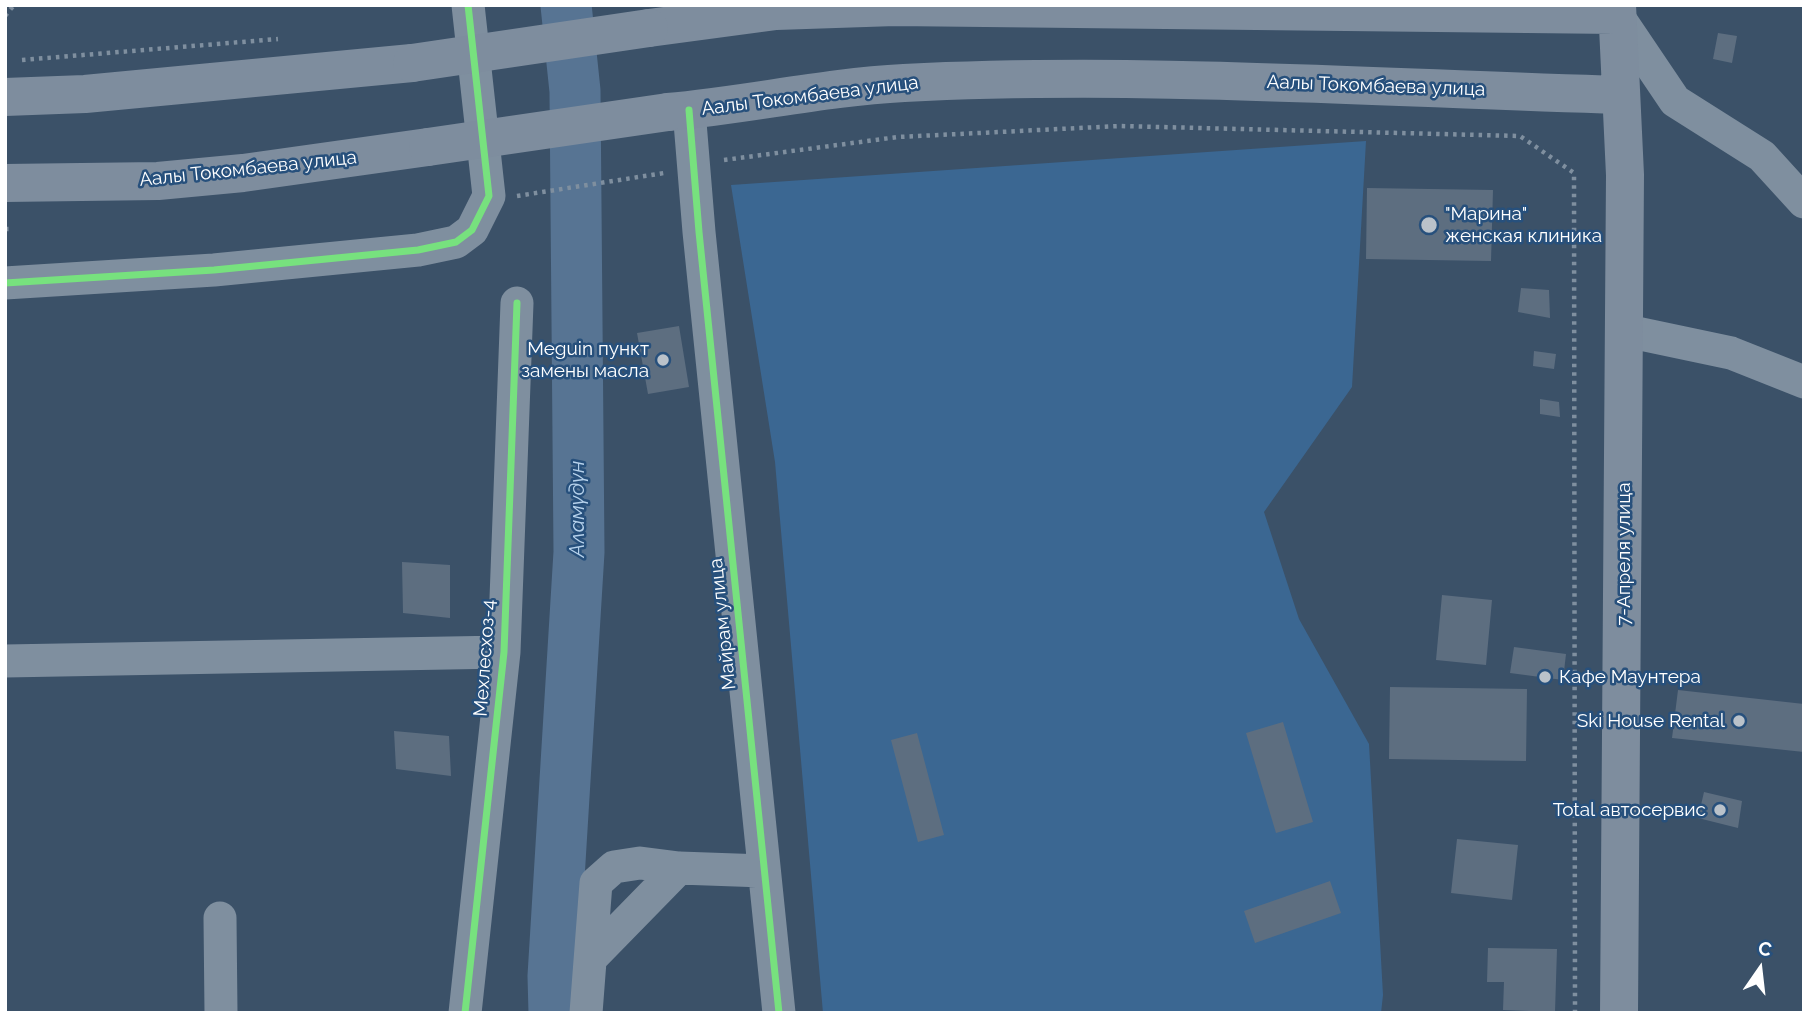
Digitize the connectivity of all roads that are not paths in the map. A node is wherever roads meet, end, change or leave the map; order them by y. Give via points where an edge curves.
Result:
1 (468, 5) edge
2 (1617, 10) edge
3 (1620, 95) junction
4 (5, 97) edge
5 (1675, 101) junction
6 (678, 111) junction
7 (5, 183) edge
8 (1804, 202) edge
9 (5, 283) edge
10 (517, 303) dead end
11 (1622, 330) junction
12 (1804, 382) edge
13 (504, 652) junction
14 (5, 661) edge
15 (679, 868) junction
16 (764, 871) junction
17 (220, 918) dead end
18 (592, 957) junction
19 (221, 1013) edge
20 (465, 1013) edge
21 (586, 1013) edge
22 (779, 1013) edge
23 (1619, 1013) edge

1 - 9 street via 489,196 472,230 456,242 418,250 214,270
2 - 3 main road, 7-Апреля улица
2 - 4 main road, bridge via 895,7 776,11 412,63 98,93
2 - 5 street
3 - 5 street
3 - 6 main road, Аалы Токомбаева улица via 1171,78 1016,78 888,84
3 - 11 main road, 7-Апреля улица via 1625,175
5 - 8 street via 1762,156
6 - 7 main road, Аалы Токомбаева улица, bridge via 243,173 158,181
6 - 16 street, Майрам улица via 695,168
10 - 13 street, Мехлесхоз-4
11 - 12 street via 1731,353
11 - 23 main road, 7-Апреля улица via 1625,608
13 - 14 street, Мехлесхоз-4
13 - 20 street, Мехлесхоз-4
15 - 16 street
15 - 18 street
15 - 18 street via 640,863 614,867 596,883
16 - 22 street, Майрам улица
17 - 19 street
18 - 21 street

